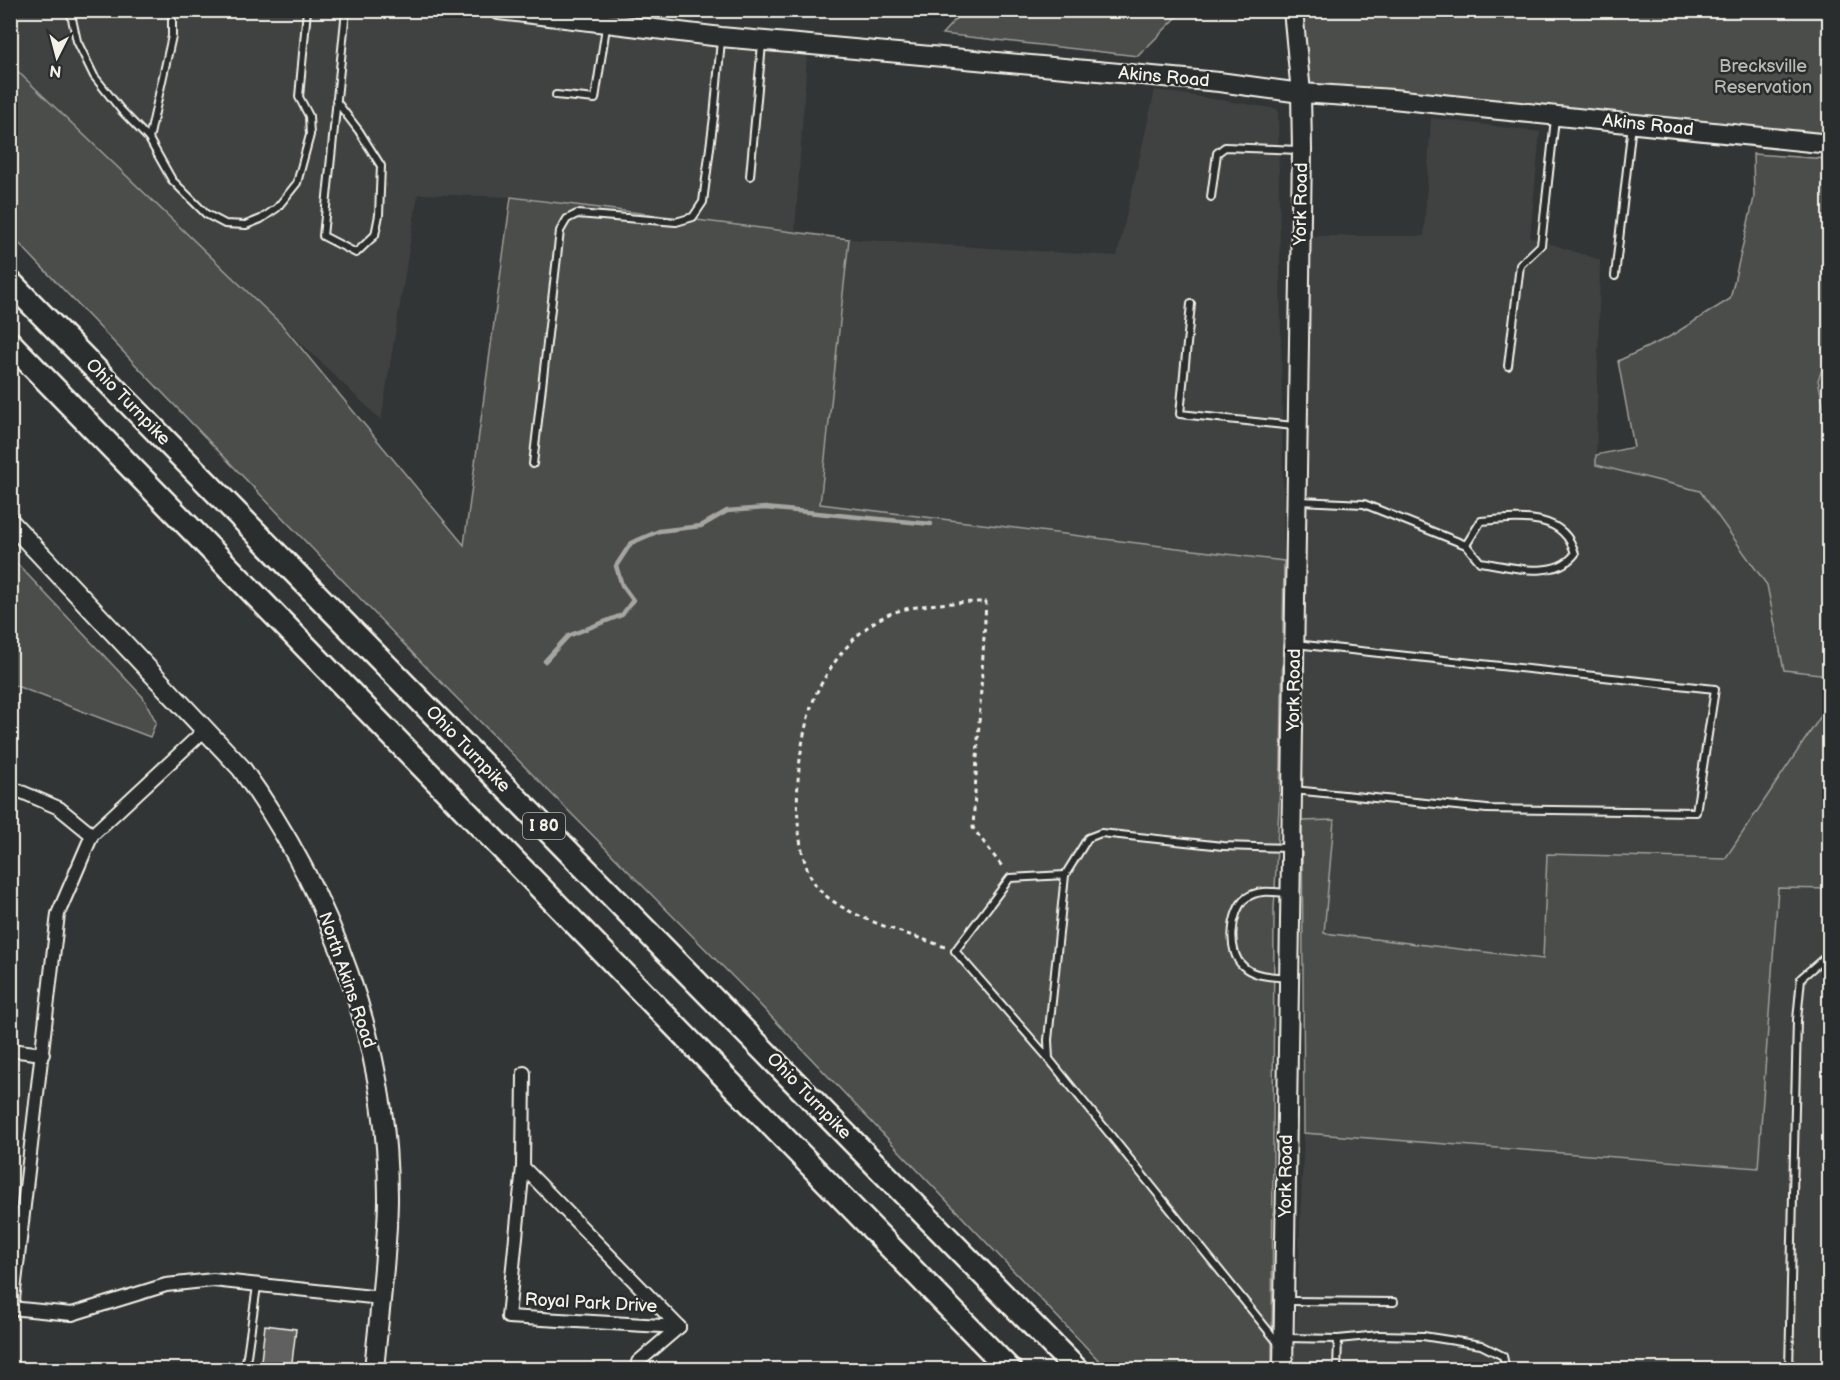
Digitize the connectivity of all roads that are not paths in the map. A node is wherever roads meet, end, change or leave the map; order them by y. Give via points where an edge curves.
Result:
1 (70, 10) edge
2 (172, 10) edge
3 (307, 10) edge
4 (346, 10) edge
5 (499, 10) edge
6 (1293, 10) edge
7 (606, 23) junction
8 (721, 37) junction
9 (763, 40) junction
10 (1301, 93) junction
11 (556, 95) dead end
12 (336, 101) junction
13 (1555, 116) junction
14 (1632, 124) junction
15 (149, 139) junction
16 (1830, 144) edge
17 (1302, 150) junction
18 (750, 176) dead end
19 (1211, 197) dead end
20 (1615, 276) dead end
21 (10, 282) edge
22 (1191, 304) dead end
23 (10, 343) edge
24 (1508, 366) dead end
25 (1298, 427) junction
26 (533, 464) dead end
27 (1297, 501) junction
28 (10, 522) edge
29 (1466, 545) junction
30 (1294, 644) junction
31 (206, 729) junction
32 (10, 787) edge
33 (1292, 790) junction
34 (92, 835) junction
35 (1291, 848) junction
36 (1065, 875) junction
37 (1290, 893) junction
38 (1830, 953) edge
39 (1289, 978) junction
40 (10, 1050) edge
41 (43, 1054) junction
42 (1049, 1059) junction
43 (524, 1073) dead end
44 (523, 1167) junction
45 (257, 1287) junction
46 (381, 1298) junction
47 (1284, 1301) junction
48 (1394, 1302) dead end
49 (11, 1308) edge
50 (679, 1327) junction
51 (1338, 1339) junction
52 (1283, 1343) junction
53 (246, 1370) edge
54 (374, 1370) edge
55 (637, 1370) edge
56 (1010, 1370) edge
57 (1077, 1370) edge
58 (1283, 1370) edge
59 (1337, 1370) edge
60 (1506, 1370) edge
61 (1789, 1370) edge

1 - 15 lane via 77,41 94,76
2 - 15 lane via 172,36
3 - 15 lane via 299,97 309,116 309,135 297,183 277,208 246,225 225,224 206,214 172,180
4 - 12 lane
5 - 7 street, Akins Road
6 - 10 street, York Road
7 - 8 street, Akins Road
7 - 11 lane via 595,99
8 - 9 street, Akins Road
8 - 26 lane via 703,202 693,217 676,222 577,214 567,219 560,231
9 - 10 street, Akins Road
9 - 18 lane
10 - 13 street, Akins Road
10 - 17 street, York Road
12 - 12 lane via 323,236 356,253 375,235 381,166
13 - 14 street, Akins Road
13 - 24 lane via 1541,245 1520,265
14 - 16 street, Akins Road
14 - 20 lane
17 - 19 lane via 1225,147 1217,153
17 - 25 street, York Road
21 - 57 highway, Ohio Turnpike / I 80
22 - 25 lane via 1180,414
23 - 56 highway, I 80
25 - 27 street, York Road
27 - 29 lane via 1364,504
27 - 30 street, York Road
28 - 31 street, North Akins Road
29 - 29 lane via 1480,562 1549,570 1568,564 1575,554 1571,538 1554,525 1522,517 1481,521
30 - 33 street, York Road
30 - 33 lane via 1715,689 1696,812 1487,809
31 - 34 street
31 - 46 street, North Akins Road via 241,768 272,812 310,879 338,944 370,1043 388,1202
32 - 34 street via 59,808
33 - 35 street, York Road
34 - 41 street via 58,914
35 - 36 lane via 1223,846 1101,833 1088,838
35 - 37 street, York Road
36 - 42 lane
36 - 42 lane via 1010,878 955,951
37 - 39 street, York Road
37 - 39 lane via 1262,891 1246,898 1237,909 1234,953 1242,966 1256,974
38 - 61 lane via 1801,978
39 - 47 street, York Road
40 - 41 street
41 - 49 street
42 - 52 lane
43 - 44 street, Royal Park Drive
44 - 50 street, Royal Park Drive
44 - 50 street, Royal Park Drive via 508,1317
45 - 46 street
45 - 49 street via 213,1280 166,1285 72,1314
45 - 53 lane
46 - 54 street, North Akins Road
47 - 48 lane
47 - 52 street, York Road
50 - 55 street, Royal Park Drive via 638,1362
51 - 52 lane
51 - 59 lane
51 - 60 lane via 1398,1335 1481,1345 1503,1356
52 - 58 street, York Road

